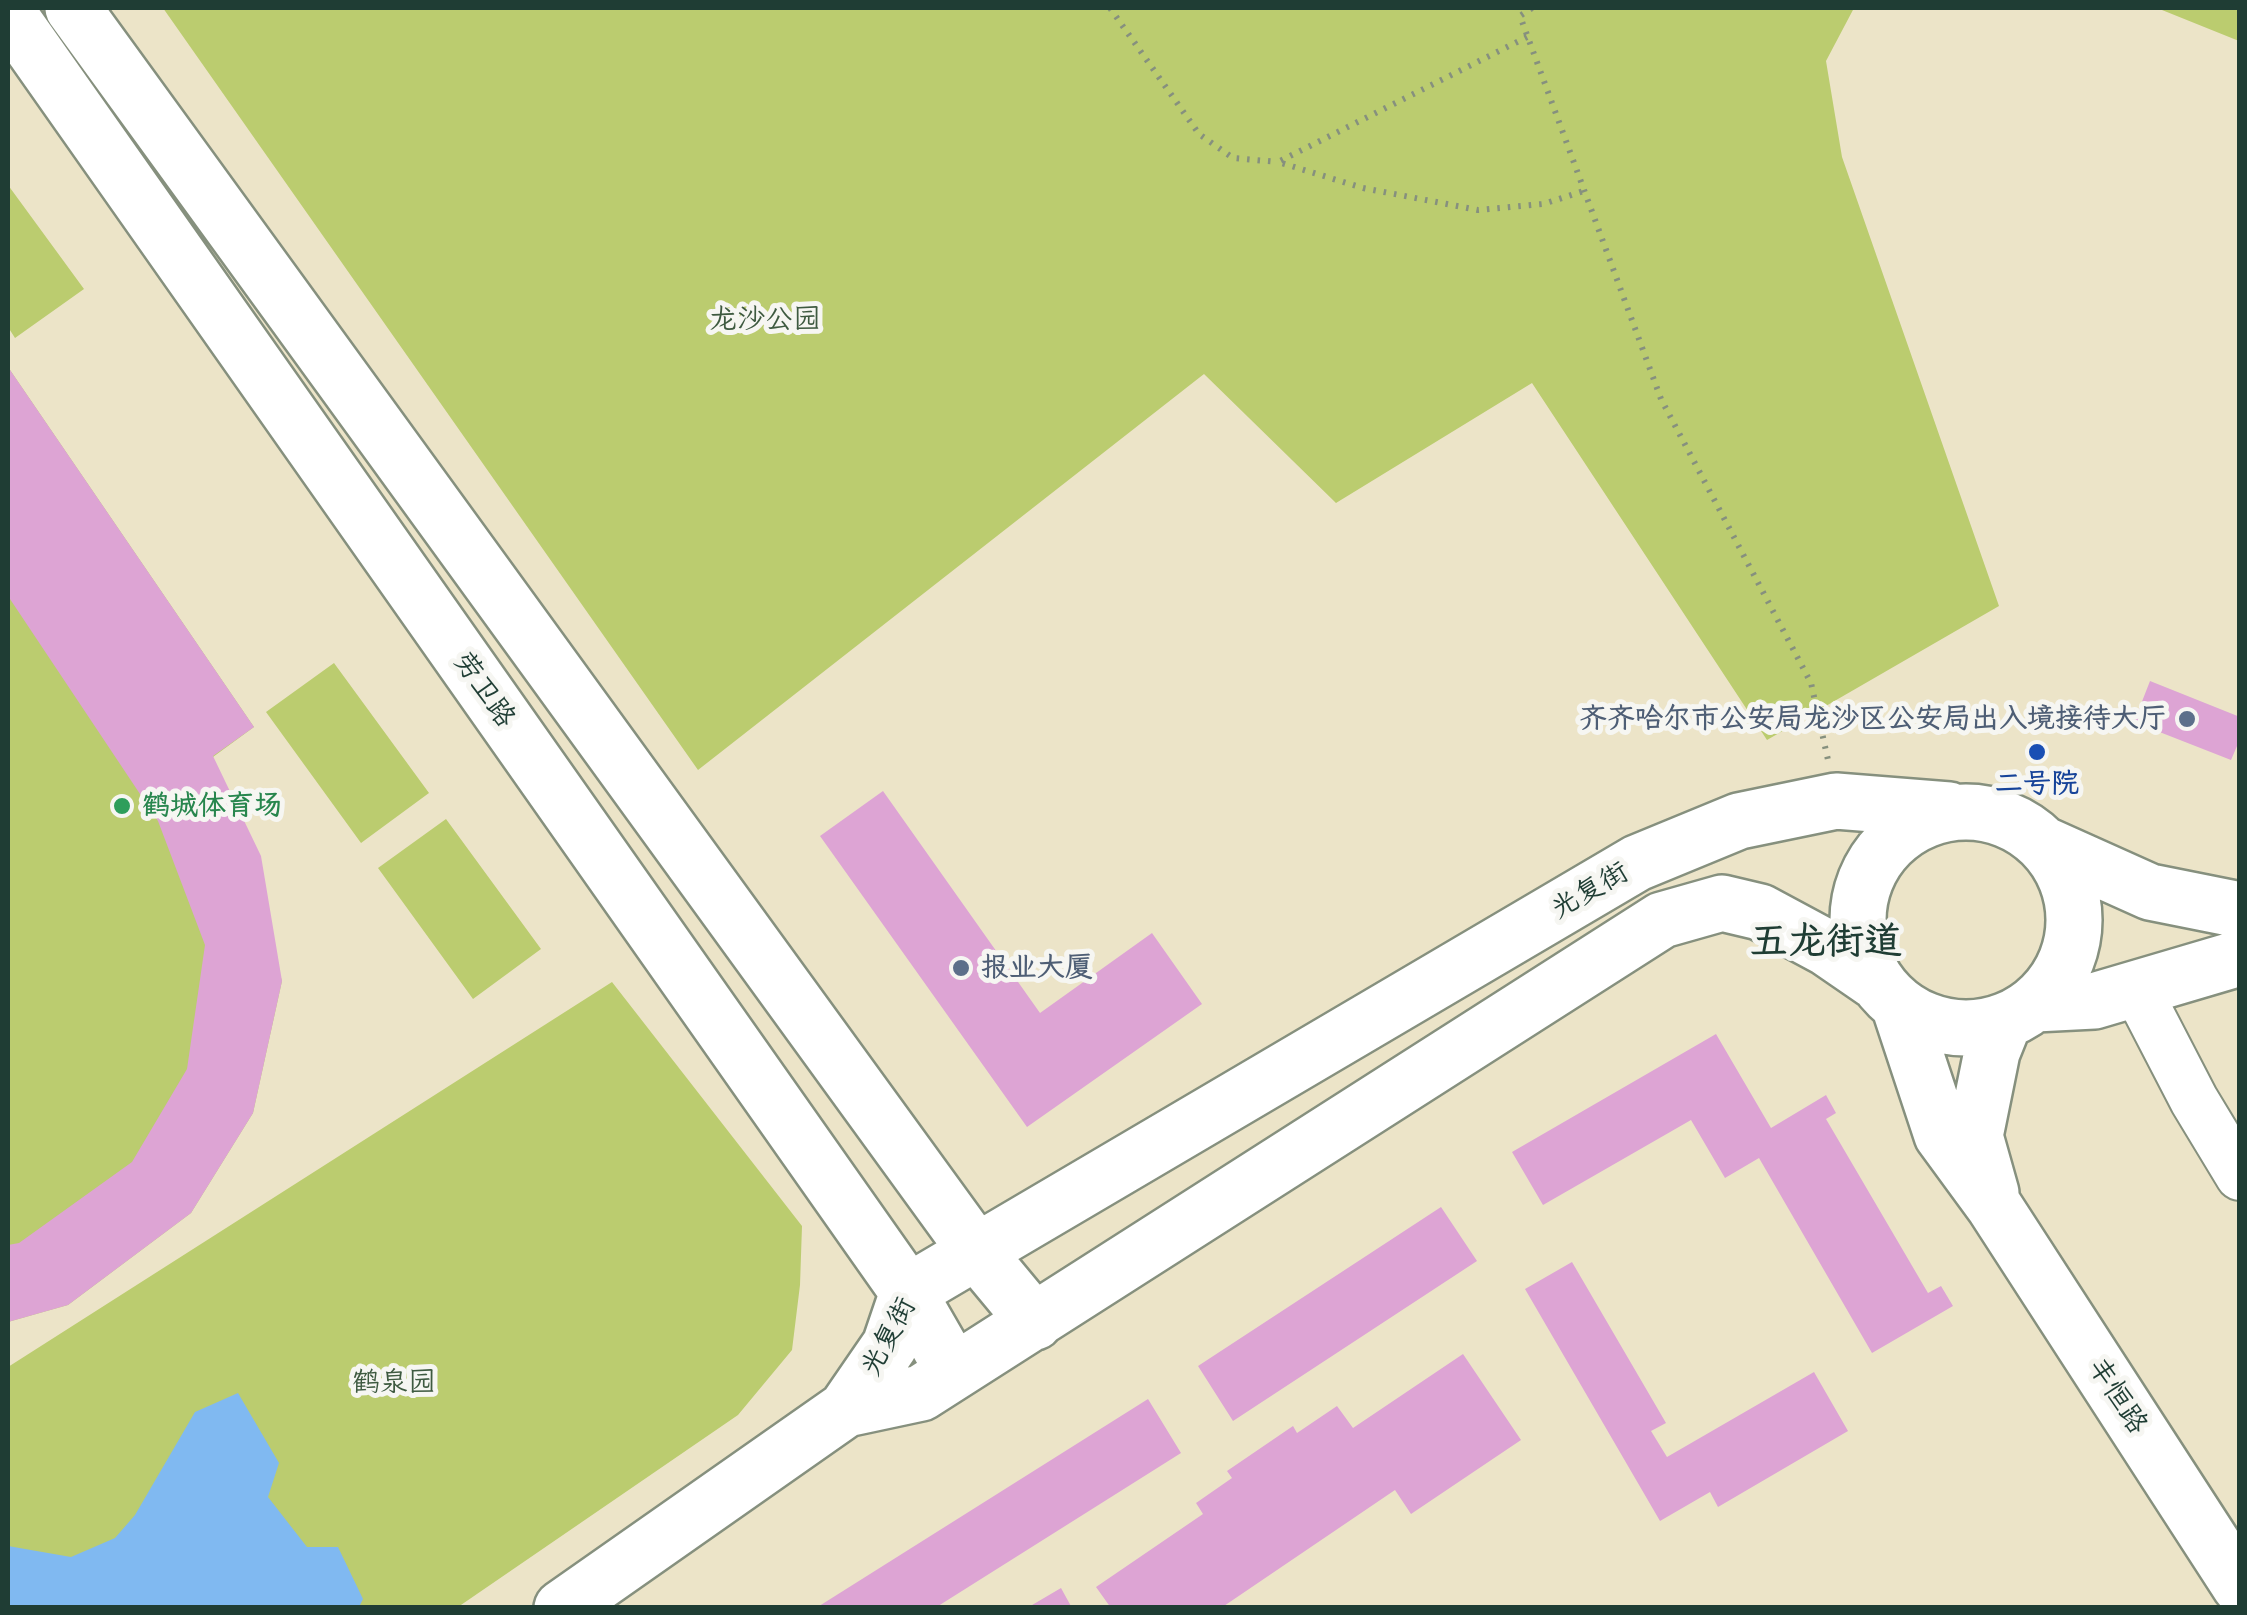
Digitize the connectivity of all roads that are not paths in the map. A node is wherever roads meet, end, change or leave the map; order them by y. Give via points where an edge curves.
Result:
1 (73, 8) edge
2 (8, 13) edge
3 (1949, 810) junction
4 (2043, 844) junction
5 (2240, 910) edge
6 (2240, 958) edge
7 (2136, 988) junction
8 (1888, 994) junction
9 (2020, 1013) junction
10 (2240, 1176) edge
11 (1994, 1206) junction
12 (976, 1250) junction
13 (908, 1292) junction
14 (1035, 1322) junction
15 (954, 1372) junction
16 (846, 1410) junction
17 (2240, 1586) edge
18 (562, 1608) edge

1 - 12 main road
2 - 13 main road, 劳卫路
3 - 4 main road via 2015,823
3 - 8 main road via 1913,824 1885,846 1865,877 1856,912 1860,948
3 - 12 main road, 光复街 via 1836,801 1738,821 1636,863
4 - 5 main road via 2150,892
4 - 9 main road via 2068,876 2072,943 2059,976
6 - 7 main road
7 - 9 main road
7 - 10 street
8 - 9 main road via 1932,1024 1969,1029
8 - 11 main road via 1942,1136
8 - 14 main road, 光复街 via 1826,948 1760,912 1722,902 1662,920
9 - 11 main road via 1992,1052 1975,1136
11 - 17 main road, 丰恒路
12 - 13 main road, 光复街
12 - 14 main road
13 - 15 main road, 劳卫路
13 - 16 main road, 光复街 via 890,1346
14 - 15 main road, 光复街
15 - 16 main road, 光复街 via 921,1393
16 - 18 main road

